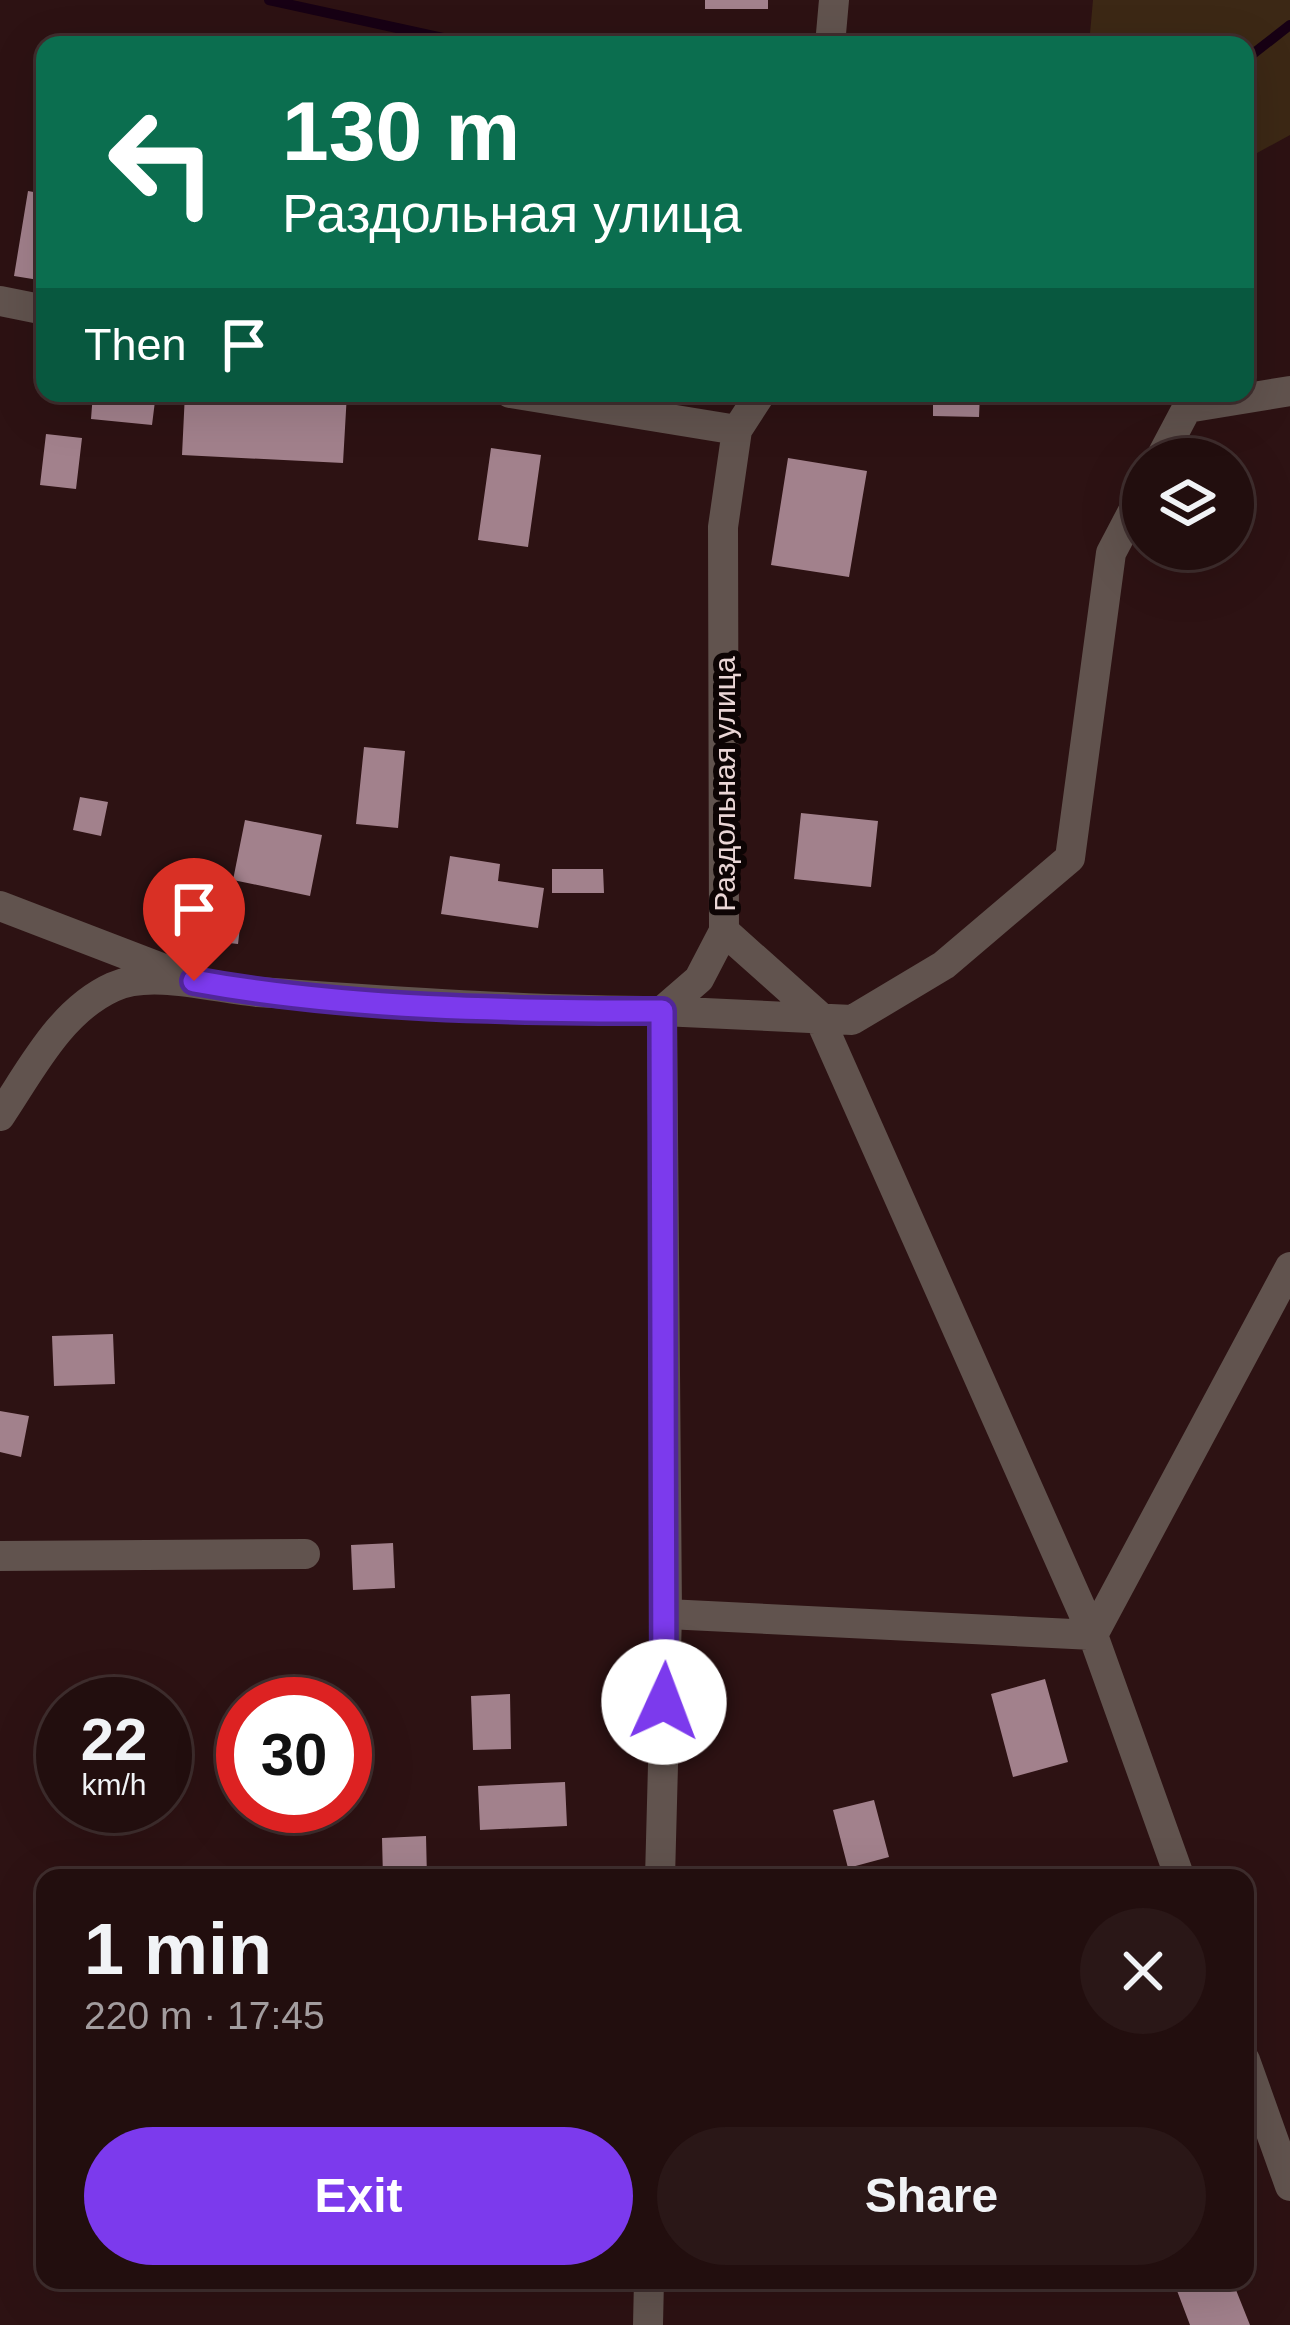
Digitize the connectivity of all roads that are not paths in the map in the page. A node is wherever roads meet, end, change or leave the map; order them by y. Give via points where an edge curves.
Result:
1 (833, 0) edge
2 (831, 36) edge
3 (0, 301) edge
4 (36, 308) edge
5 (1290, 391) edge
6 (1254, 397) edge
7 (565, 402) edge
8 (755, 402) edge
9 (1219, 402) edge
10 (737, 430) junction
11 (1171, 438) edge
12 (1122, 532) edge
13 (0, 906) edge
14 (724, 931) junction
15 (194, 981) junction
16 (662, 1011) junction
17 (818, 1015) junction
18 (0, 1116) edge
19 (1290, 1267) edge
20 (305, 1554) dead end
21 (0, 1556) edge
22 (667, 1614) junction
23 (1093, 1635) junction
24 (660, 1869) edge
25 (1177, 1869) edge
26 (1254, 2085) edge
27 (1290, 2186) edge
28 (650, 2289) edge
29 (648, 2325) edge

1 - 2 street
3 - 4 street
5 - 6 street
7 - 10 street
8 - 10 street, Раздольная улица
9 - 11 street via 1187,407
10 - 14 street, Раздольная улица via 723,527
12 - 17 street via 1111,553 1070,858 944,965 852,1021
13 - 15 street
14 - 16 street, Раздольная улица via 699,979
14 - 17 street
15 - 16 street via 417,1002
15 - 18 street via 117,984 75,1010
16 - 17 street
16 - 22 street
17 - 23 street
19 - 23 street
20 - 21 street
22 - 23 street
22 - 24 street
23 - 25 street
26 - 27 street
28 - 29 street

